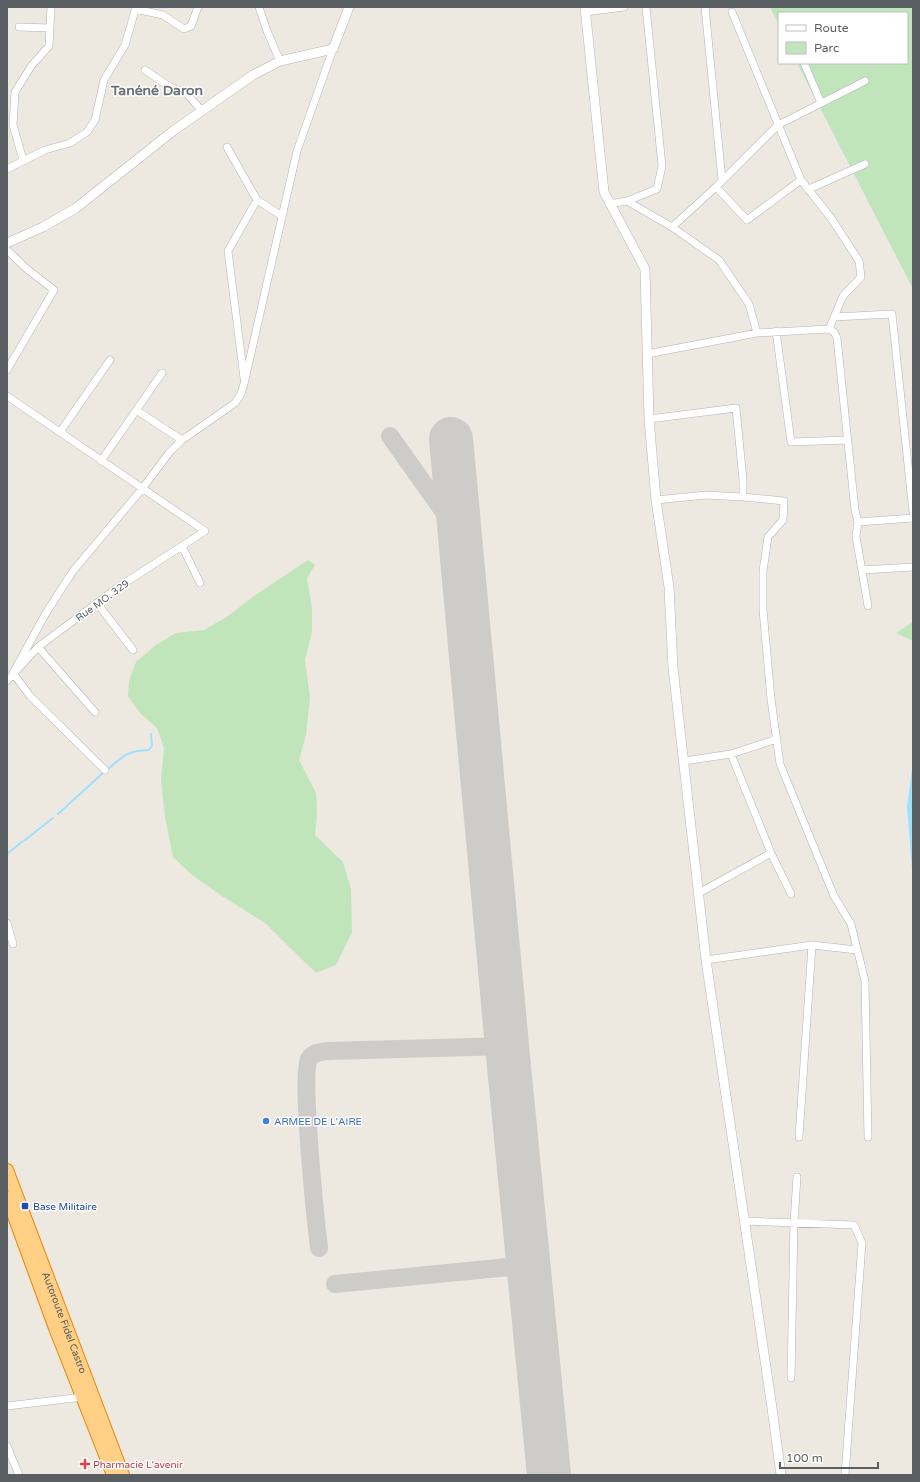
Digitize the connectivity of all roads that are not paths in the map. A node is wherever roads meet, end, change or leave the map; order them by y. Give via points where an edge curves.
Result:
1 (51, 7) edge
2 (198, 7) edge
3 (259, 7) edge
4 (349, 7) edge
5 (624, 7) edge
6 (646, 7) edge
7 (705, 7) edge
8 (136, 8) edge
9 (585, 9) edge
10 (732, 12) dead end
11 (19, 28) dead end
12 (50, 28) junction
13 (333, 49) junction
14 (280, 61) junction
15 (804, 64) edge
16 (145, 70) dead end
17 (865, 81) dead end
18 (821, 103) junction
19 (202, 111) junction
20 (778, 124) junction
21 (227, 147) dead end
22 (23, 160) junction
23 (865, 164) dead end
24 (7, 170) edge
25 (722, 180) junction
26 (801, 180) junction
27 (716, 187) junction
28 (809, 190) junction
29 (257, 200) junction
30 (627, 201) junction
31 (609, 204) junction
32 (282, 216) junction
33 (672, 227) junction
34 (7, 243) edge
35 (7, 250) edge
36 (834, 317) junction
37 (829, 329) junction
38 (776, 332) junction
39 (757, 333) junction
40 (647, 354) junction
41 (110, 360) dead end
42 (7, 370) edge
43 (162, 373) dead end
44 (244, 384) junction
45 (7, 396) edge
46 (136, 410) junction
47 (649, 419) junction
48 (60, 432) junction
49 (182, 440) junction
50 (847, 440) junction
51 (101, 460) junction
52 (142, 489) junction
53 (743, 497) junction
54 (656, 500) junction
55 (913, 512) edge
56 (913, 518) edge
57 (858, 522) junction
58 (182, 546) junction
59 (913, 567) edge
60 (862, 570) junction
61 (200, 582) dead end
62 (97, 603) junction
63 (868, 606) dead end
64 (38, 647) junction
65 (133, 650) dead end
66 (13, 673) junction
67 (7, 681) edge
68 (95, 712) dead end
69 (777, 738) junction
70 (731, 754) junction
71 (684, 761) junction
72 (105, 770) dead end
73 (772, 853) junction
74 (698, 894) junction
75 (790, 894) dead end
76 (7, 924) edge
77 (13, 944) dead end
78 (812, 945) junction
79 (856, 950) junction
80 (706, 960) junction
81 (799, 1137) dead end
82 (868, 1137) dead end
83 (7, 1170) edge
84 (797, 1177) dead end
85 (7, 1197) edge
86 (744, 1221) junction
87 (794, 1222) junction
88 (791, 1378) dead end
89 (83, 1397) junction
90 (7, 1406) edge
91 (7, 1446) edge
92 (19, 1475) edge
93 (113, 1475) edge
94 (123, 1475) edge
95 (781, 1475) edge
96 (845, 1475) edge

1 - 12 street
2 - 8 street via 191,26 184,29 163,15
3 - 14 street
4 - 13 street
5 - 9 street
6 - 30 street via 662,166 657,189
7 - 25 street
8 - 22 street via 125,45 104,80 95,120 87,132 70,143
9 - 31 street via 604,192
10 - 20 street
11 - 12 street
12 - 22 street via 49,46 32,65 15,92 13,125
13 - 14 street
13 - 32 street via 297,151
14 - 19 street via 253,75
15 - 18 street
16 - 19 street via 170,87 187,94
17 - 18 street
18 - 20 street
19 - 34 street via 76,208 43,227
20 - 25 street
20 - 26 street
21 - 29 street
22 - 24 street
23 - 28 street
25 - 27 street
26 - 27 street via 747,220
26 - 28 street
27 - 33 street
28 - 36 street via 859,261 861,277 843,296
29 - 32 street
29 - 44 street via 228,250
30 - 31 street
30 - 33 street
31 - 40 street via 645,269
32 - 44 street
33 - 39 street via 719,260 749,304
35 - 42 street via 54,290
36 - 37 street
36 - 55 street via 892,314
37 - 38 street
37 - 50 street via 837,338
38 - 39 street
38 - 50 street via 791,442
39 - 40 street
40 - 47 street
41 - 48 street
43 - 46 street
44 - 49 street via 235,403
45 - 48 street
46 - 49 street
46 - 51 street
47 - 53 street via 736,408
47 - 54 street
48 - 51 street
49 - 52 street
50 - 57 street
51 - 52 street
52 - 58 street, Rue MO. 329 via 205,531
52 - 66 street via 73,571
53 - 54 street via 706,495
53 - 69 street via 784,501 783,520 768,537 763,571 763,610 770,699
54 - 71 street via 669,588 673,668
56 - 57 street
57 - 60 street via 856,536
58 - 61 street
58 - 62 street, Rue MO. 329
59 - 60 street
60 - 63 street
62 - 64 street, Rue MO. 329
62 - 65 street
64 - 66 street, Rue MO. 329
64 - 68 street
66 - 67 street, Rue MO. 329
66 - 72 street via 30,696
69 - 70 street
69 - 79 street via 780,764 834,896 851,924
70 - 71 street
70 - 73 street
71 - 74 street
73 - 74 street
73 - 75 street
74 - 80 street
76 - 77 street
78 - 79 street
78 - 80 street
78 - 81 street
79 - 82 street via 865,982
80 - 86 street
83 - 94 highway, Autoroute Fidel Castro
84 - 87 street
85 - 89 highway, Autoroute Fidel Castro
86 - 87 street
86 - 95 street
87 - 88 street
87 - 96 street via 854,1224 862,1243
89 - 90 street
89 - 93 highway, Autoroute Fidel Castro
91 - 92 street

